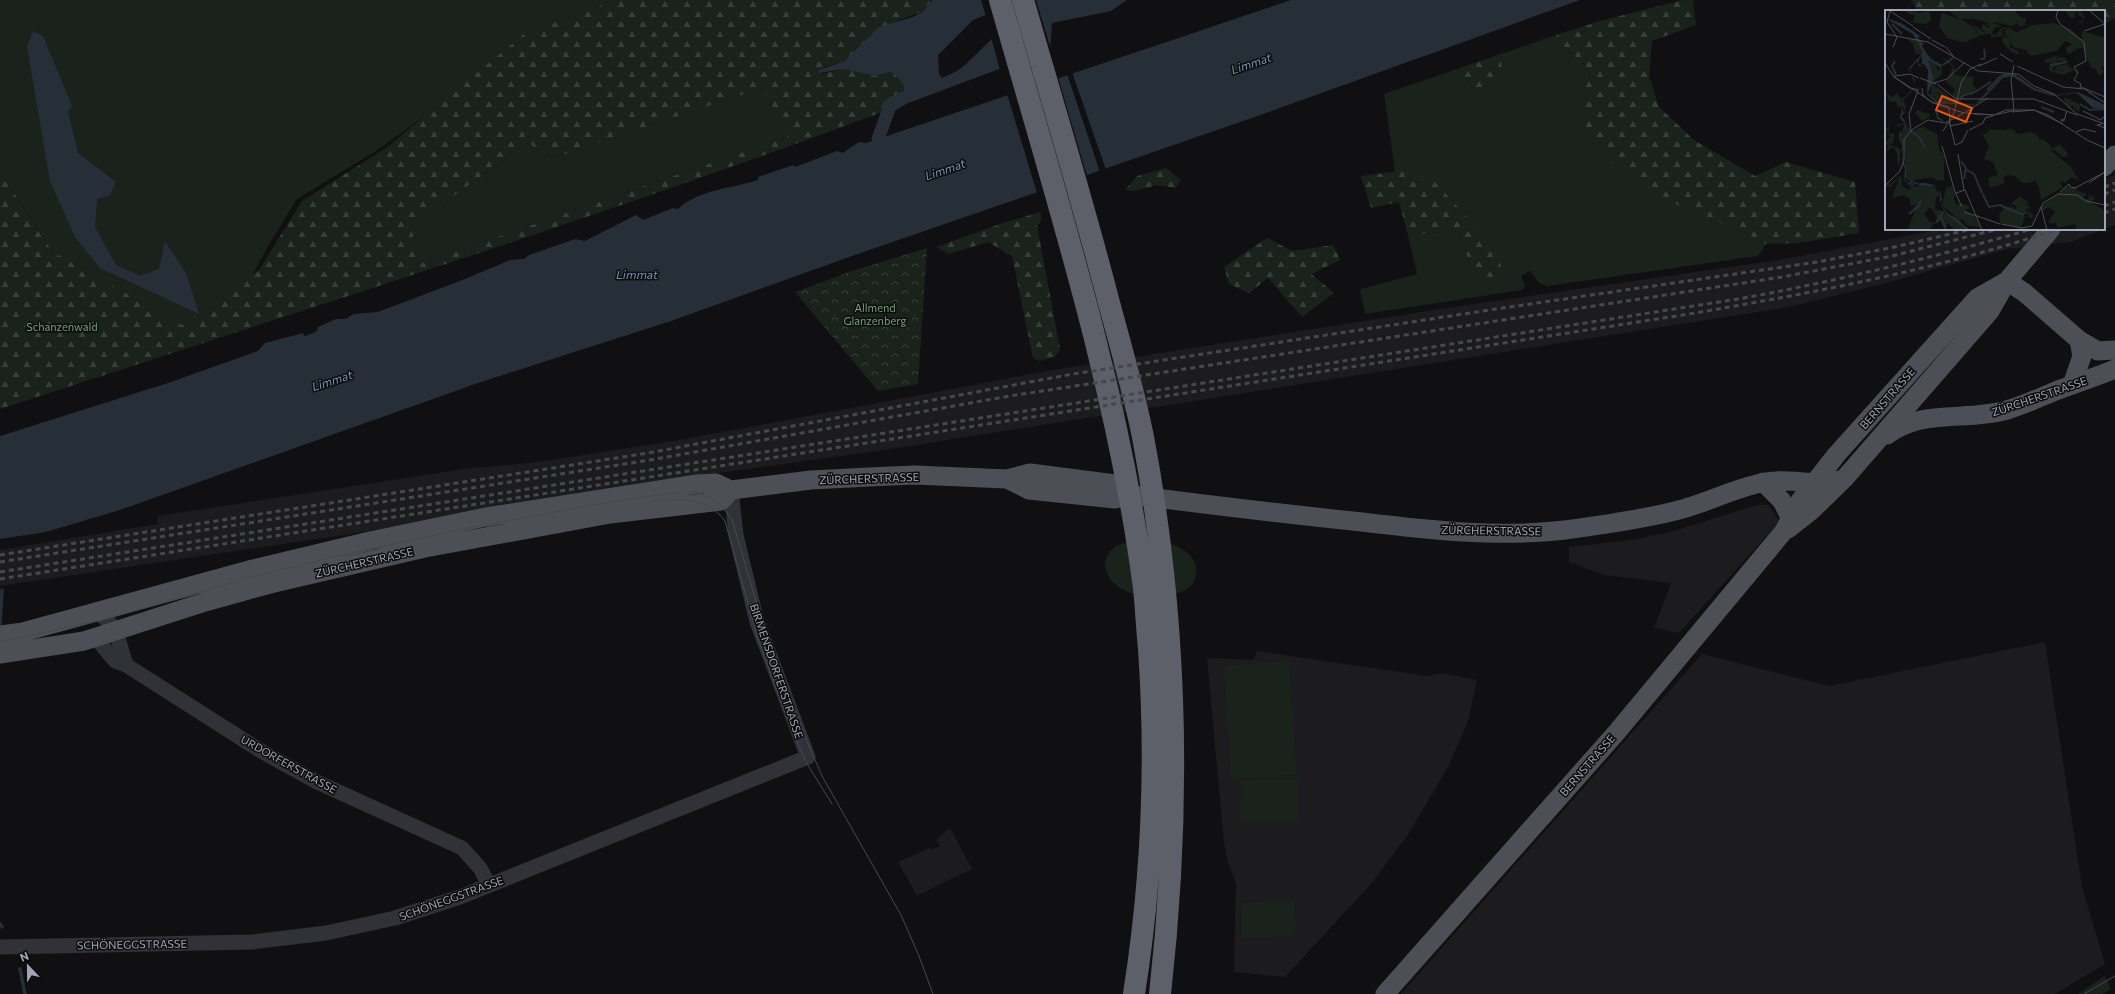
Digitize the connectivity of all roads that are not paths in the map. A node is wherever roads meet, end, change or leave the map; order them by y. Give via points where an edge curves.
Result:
1 (1000, 0) edge
2 (1023, 0) edge
3 (2115, 155) edge
4 (2105, 166) edge
5 (2050, 230) edge
6 (2007, 281) junction
7 (2079, 340) junction
8 (2106, 351) edge
9 (2115, 369) edge
10 (1908, 374) junction
11 (2097, 376) junction
12 (2072, 385) junction
13 (1913, 397) junction
14 (1939, 416) junction
15 (1872, 446) junction
16 (1844, 479) junction
17 (1763, 482) junction
18 (1815, 484) junction
19 (731, 490) junction
20 (1788, 525) junction
21 (98, 612) junction
22 (116, 632) junction
23 (0, 635) edge
24 (96, 638) junction
25 (0, 654) edge
26 (1159, 658) junction
27 (126, 665) junction
28 (808, 757) joint
29 (489, 885) junction
30 (0, 947) edge
31 (1134, 994) edge
32 (1160, 994) edge
33 (1385, 994) edge

1 - 26 highway via 1095,338 1120,443 1144,591
2 - 26 highway via 1093,240 1142,435 1166,591
3 - 4 main road
5 - 6 main road, BERNSTRASSE
6 - 7 main road via 2025,293
6 - 10 main road, BERNSTRASSE via 1977,298
6 - 13 main road, BERNSTRASSE via 1990,311
7 - 8 main road
7 - 12 main road via 2082,356
8 - 11 main road
9 - 11 main road, ZÜRCHERSTRASSE
10 - 13 main road
10 - 18 main road, BERNSTRASSE via 1837,454
11 - 12 main road, ZÜRCHERSTRASSE
12 - 14 main road, ZÜRCHERSTRASSE via 2007,410 1979,416
13 - 14 main road
13 - 15 main road, BERNSTRASSE
14 - 15 main road, ZÜRCHERSTRASSE via 1897,428
15 - 16 main road, BERNSTRASSE
16 - 18 main road, ZÜRCHERSTRASSE
16 - 20 main road, BERNSTRASSE via 1811,511
17 - 18 main road, ZÜRCHERSTRASSE via 1785,480
17 - 19 main road, ZÜRCHERSTRASSE via 1670,512 1571,529 1514,533 1422,529 1132,495 1115,499 1029,490 1007,479 881,476 811,480
17 - 20 main road via 1782,501
18 - 20 main road, BERNSTRASSE via 1800,501
19 - 21 main road, ZÜRCHERSTRASSE via 716,483 697,484 486,517 300,557
19 - 22 main road, ZÜRCHERSTRASSE via 721,501 572,520 357,563 205,602
19 - 28 street, BIRMENSDORFERSTRASSE via 736,535 757,622
20 - 33 main road, BERNSTRASSE via 1616,733
21 - 22 street
21 - 23 main road, ZÜRCHERSTRASSE via 23,632
22 - 24 main road, ZÜRCHERSTRASSE
22 - 27 street
24 - 25 main road, ZÜRCHERSTRASSE
24 - 27 street, URDORFERSTRASSE via 115,661
26 - 31 highway via 1152,711 1152,833
26 - 32 highway via 1174,722 1168,934
27 - 29 street, URDORFERSTRASSE via 261,751 317,782 462,848 480,868
28 - 29 street, SCHÖNEGGSTRASSE
29 - 30 street, SCHÖNEGGSTRASSE via 395,918 303,936 252,942

